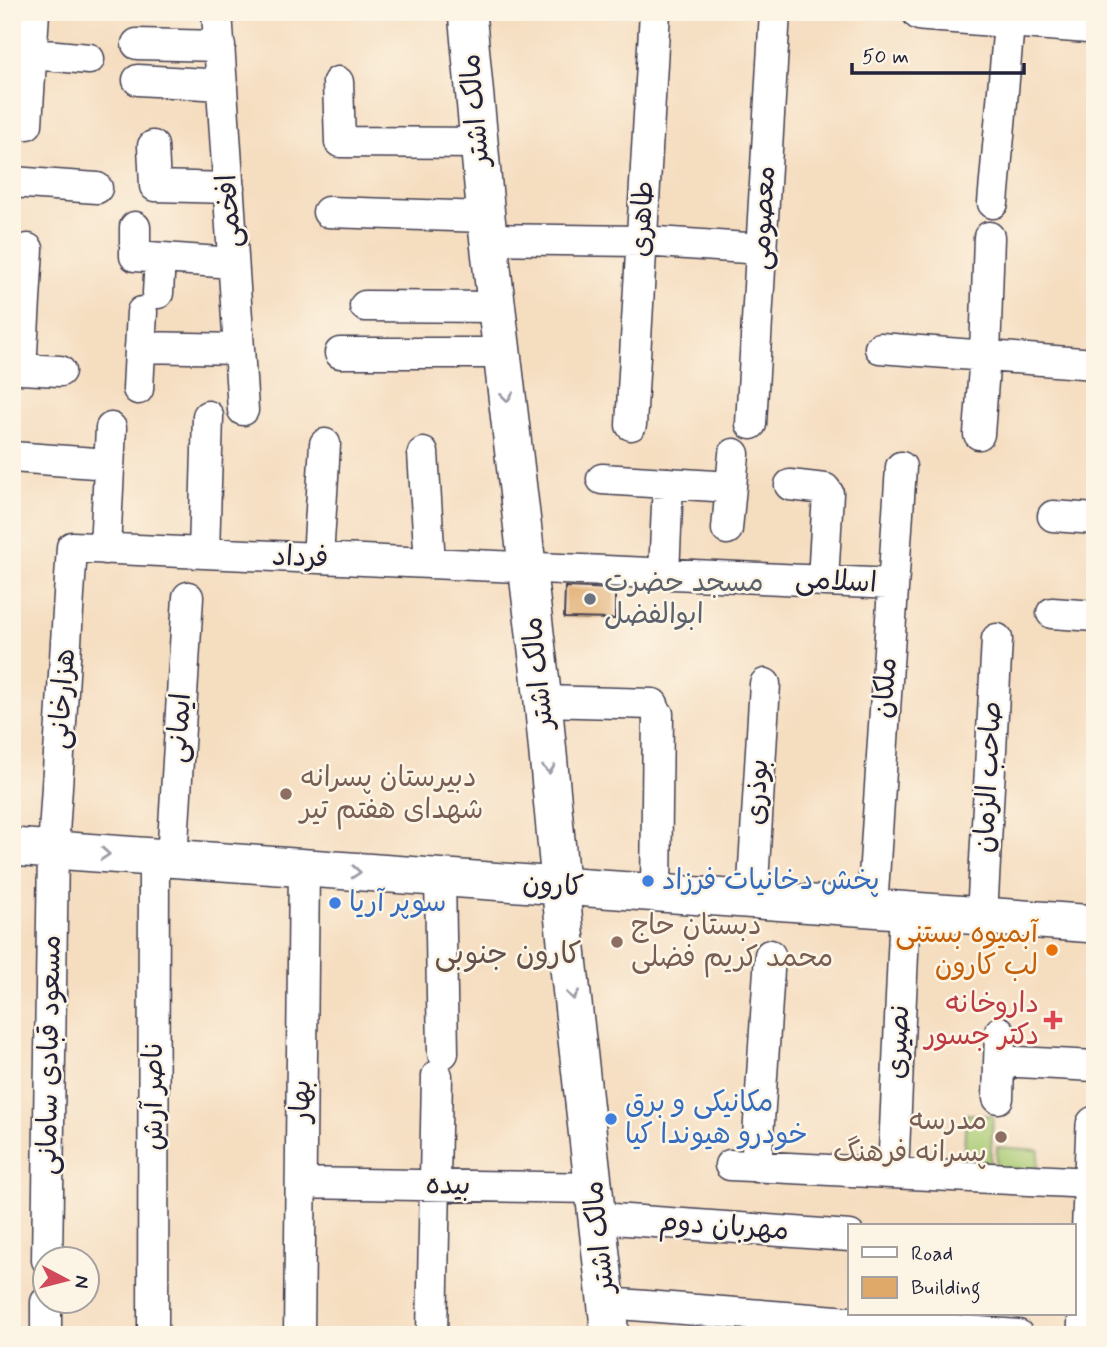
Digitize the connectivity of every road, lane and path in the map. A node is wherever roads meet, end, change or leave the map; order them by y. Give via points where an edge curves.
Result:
1 (34, 12) edge
2 (217, 12) edge
3 (467, 12) edge
4 (655, 12) edge
5 (775, 12) edge
6 (921, 12) edge
7 (1009, 15) edge
8 (1095, 25) edge
9 (137, 44) dead end
10 (220, 46) junction
11 (22, 53) edge
12 (89, 60) dead end
13 (138, 79) dead end
14 (338, 82) dead end
15 (222, 85) junction
16 (27, 124) dead end
17 (478, 143) junction
18 (153, 146) dead end
19 (12, 182) edge
20 (97, 188) dead end
21 (229, 188) junction
22 (993, 203) dead end
23 (328, 212) dead end
24 (135, 227) dead end
25 (488, 228) junction
26 (989, 237) dead end
27 (642, 241) junction
28 (28, 249) dead end
29 (762, 250) junction
30 (160, 258) junction
31 (233, 263) junction
32 (19, 292) edge
33 (365, 306) dead end
34 (497, 307) junction
35 (140, 347) junction
36 (880, 348) dead end
37 (239, 349) junction
38 (340, 353) dead end
39 (501, 353) junction
40 (985, 355) junction
41 (1095, 364) edge
42 (60, 371) dead end
43 (138, 389) dead end
44 (243, 410) dead end
45 (208, 416) dead end
46 (751, 424) dead end
47 (631, 425) dead end
48 (111, 428) dead end
49 (979, 434) dead end
50 (325, 444) dead end
51 (423, 453) dead end
52 (734, 454) dead end
53 (12, 457) edge
54 (109, 464) junction
55 (901, 467) dead end
56 (602, 478) dead end
57 (668, 483) junction
58 (790, 485) dead end
59 (731, 488) junction
60 (1053, 516) dead end
61 (1095, 519) edge
62 (727, 529) dead end
63 (72, 548) joint
64 (105, 549) junction
65 (204, 553) junction
66 (318, 558) junction
67 (430, 563) junction
68 (527, 567) junction
69 (664, 574) junction
70 (823, 581) junction
71 (893, 584) junction
72 (188, 597) dead end
73 (1052, 613) dead end
74 (1095, 616) edge
75 (997, 639) dead end
76 (765, 684) dead end
77 (543, 701) junction
78 (12, 848) edge
79 (53, 850) junction
80 (163, 858) junction
81 (304, 868) junction
82 (440, 877) junction
83 (561, 886) junction
84 (656, 893) junction
85 (752, 900) junction
86 (888, 909) junction
87 (982, 916) junction
88 (1095, 924) edge
89 (770, 955) dead end
90 (1095, 1066) edge
91 (998, 1098) dead end
92 (1095, 1125) edge
93 (892, 1173) junction
94 (301, 1183) junction
95 (1091, 1183) junction
96 (436, 1185) junction
97 (597, 1203) junction
98 (848, 1236) edge
99 (47, 1246) edge
100 (1081, 1253) edge
101 (46, 1316) edge
102 (609, 1319) edge
103 (46, 1335) edge
104 (153, 1335) edge
105 (299, 1335) edge
106 (432, 1335) edge
107 (1018, 1335) edge
108 (1086, 1335) edge

1 - 11 street
2 - 10 street, افخمی
3 - 17 main road, مالک اشتر
4 - 27 street, طاهری
5 - 29 street, معصومی
6 - 7 main road
7 - 8 main road
7 - 22 street
9 - 10 street
10 - 15 street, افخمی
11 - 12 street
11 - 16 street
13 - 15 street
14 - 17 street via 340,142
15 - 21 street, افخمی
17 - 25 main road, مالک اشتر
18 - 21 street via 155,186
19 - 20 street
21 - 31 street, افخمی
23 - 25 street
24 - 30 street via 135,256
25 - 27 street
25 - 34 main road, مالک اشتر
26 - 40 street
27 - 29 street
27 - 47 street, طاهری
28 - 32 street
29 - 46 street, معصومی
30 - 31 street
30 - 35 street
31 - 37 street, افخمی
32 - 42 street via 21,369
33 - 34 street
34 - 39 main road, مالک اشتر
35 - 37 street
35 - 43 street
36 - 40 street
37 - 44 street, افخمی
38 - 39 street
39 -> 68 main road, مالک اشتر
40 - 41 street
40 - 49 street
45 - 65 street
48 - 54 street
50 - 66 street
51 - 67 street
52 - 59 street
53 - 54 street
54 - 64 street
55 - 71 street, ملکان
56 - 57 street
57 - 59 street
57 - 69 street
58 - 70 street via 825,489
59 - 62 street
60 - 61 street
63 - 64 street, فرداد
63 - 79 street, هزارخانی
64 - 65 street, فرداد
65 - 66 street, فرداد
66 - 67 street, فرداد
67 - 68 street, فرداد
68 - 69 street, اسلامی
68 - 77 main road, مالک اشتر
69 - 70 street, اسلامی
70 - 71 street, اسلامی
71 - 86 street, ملکان
72 - 80 street, ایمانی
73 - 74 street
75 - 87 street, صاحب الزمان
76 - 85 street, بوذری
77 -> 83 main road, مالک اشتر
77 - 84 street via 656,709
78 - 79 main road, کارون
79 -> 80 main road, کارون
79 - 99 street, مسعود قبادی سامانی
80 - 81 main road, کارون
80 - 104 street, ناصر آرش
81 -> 82 main road, کارون
81 - 94 street, بهار
82 - 83 main road, کارون
82 - 96 street
83 - 84 main road, کارون
83 -> 97 main road, مالک اشتر
84 - 85 main road, کارون
85 - 86 main road, کارون
86 - 87 main road, کارون
86 - 93 street, نصیری
87 - 88 main road, کارون
89 - 93 street via 743,1166
90 - 91 street via 1000,1046
92 - 95 main road
93 - 95 street
94 - 96 street, بیده
94 - 105 street, بهار
95 - 100 main road
96 - 97 street, بیده
96 - 106 street
97 - 98 street, مهربان دوم
97 - 102 main road, مالک اشتر
100 - 108 main road
101 - 103 street
102 - 107 street

